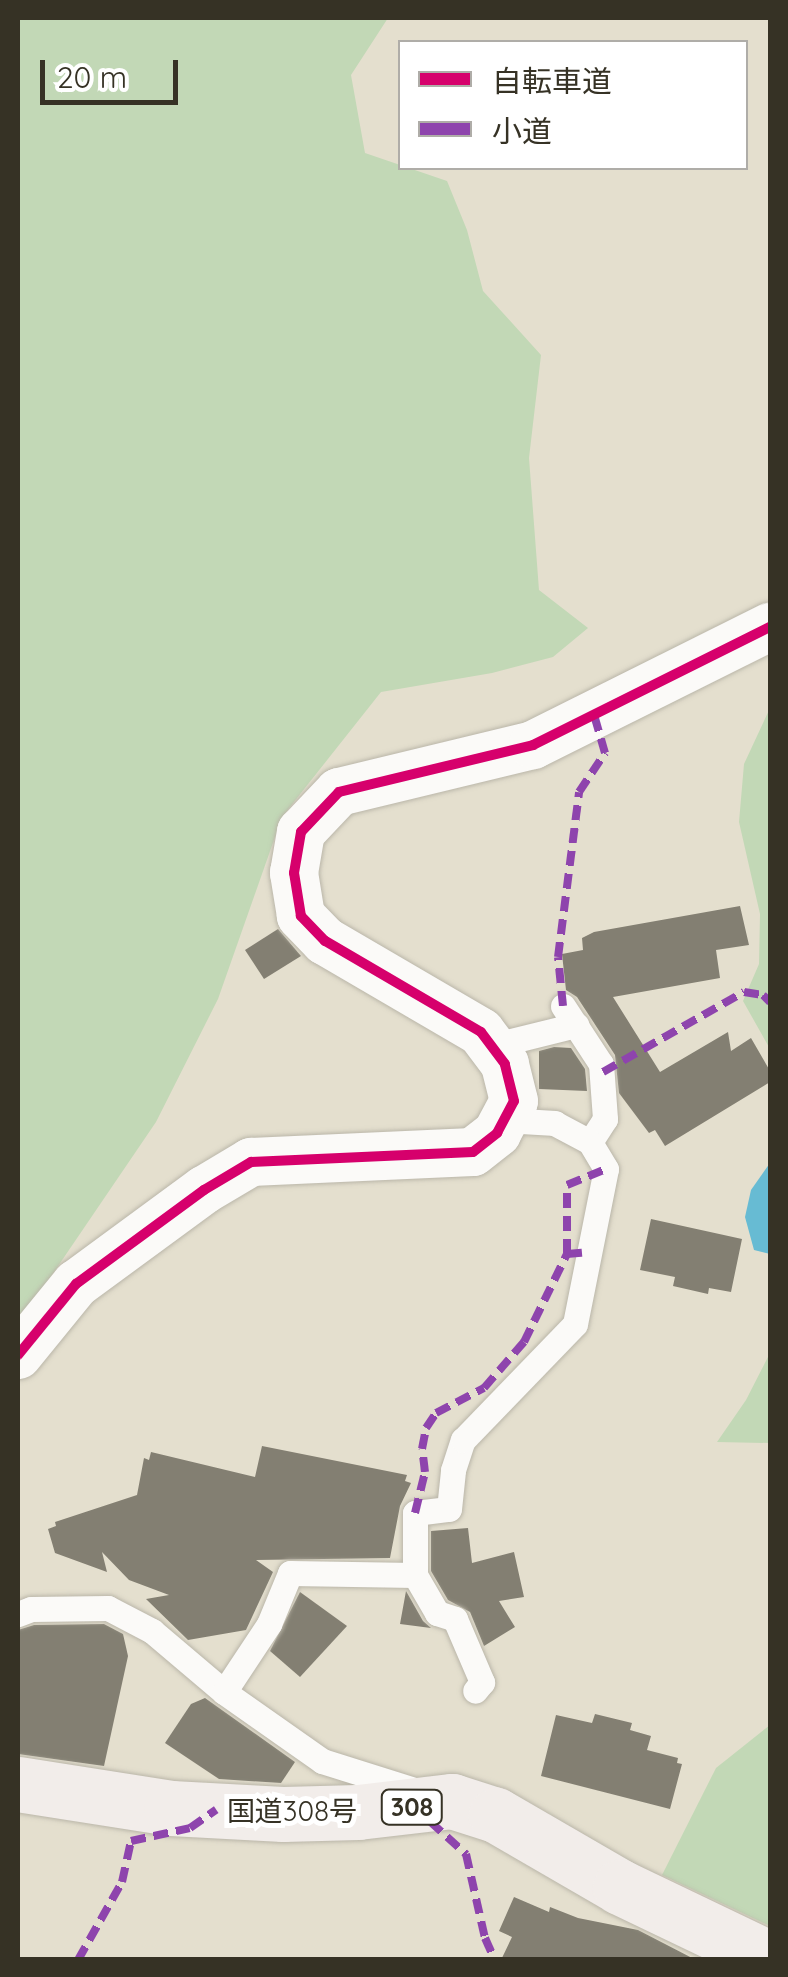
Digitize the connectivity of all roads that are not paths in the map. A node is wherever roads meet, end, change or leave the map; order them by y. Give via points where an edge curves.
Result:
1 (770, 626) edge
2 (491, 1046) junction
3 (504, 1120) junction
4 (590, 1142) junction
5 (18, 1355) edge
6 (415, 1575) junction
7 (18, 1614) edge
8 (475, 1691) dead end
9 (224, 1692) junction
10 (18, 1784) edge
11 (436, 1802) junction
12 (770, 1959) edge

1 - 2 street via 533,745 339,792 301,832 294,873 301,916 325,941 481,1032
2 - 3 street via 505,1064 514,1101
2 - 4 lane via 569,1015 602,1064 607,1091 605,1119
3 - 4 lane via 555,1123
3 - 5 street via 473,1152 251,1162 76,1284
4 - 6 lane via 606,1170 575,1324 462,1440 449,1509 416,1513
6 - 8 lane via 437,1614 455,1619 482,1682
6 - 9 lane via 290,1572 269,1624
7 - 9 lane via 108,1608 152,1631
9 - 11 lane via 322,1761 417,1789
10 - 11 highway, 国道308号 / 308 via 171,1808 282,1814
11 - 12 highway, 国道308号 / 308 via 496,1815 620,1887

